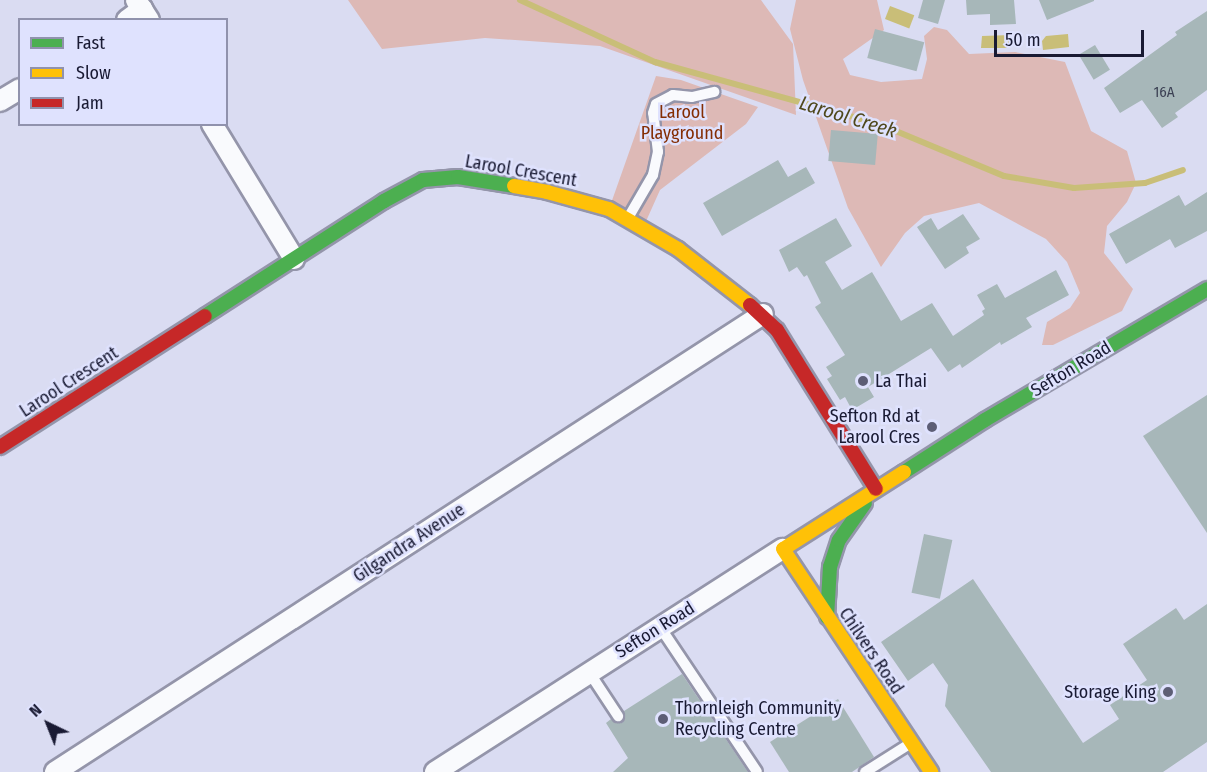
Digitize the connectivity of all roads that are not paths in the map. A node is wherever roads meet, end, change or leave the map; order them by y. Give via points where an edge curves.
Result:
1 (18, 89) edge
2 (714, 92) dead end
3 (0, 101) edge
4 (213, 126) edge
5 (628, 219) junction
6 (294, 259) junction
7 (1207, 288) edge
8 (763, 314) junction
9 (0, 447) edge
10 (876, 489) junction
11 (783, 549) junction
12 (827, 617) junction
13 (660, 627) junction
14 (589, 672) junction
15 (618, 716) dead end
16 (912, 743) junction
17 (55, 772) edge
18 (437, 772) edge
19 (757, 772) edge
20 (865, 772) edge
21 (931, 772) edge

1 - 3 street
2 - 5 lane via 692,97 673,95 656,104 658,152 653,175
4 - 6 street
5 - 6 street, Larool Crescent via 591,202 547,192 458,177 423,180
5 - 8 street, Larool Crescent via 678,249
6 - 9 street, Larool Crescent
7 - 10 street, Sefton Road
8 - 10 street, Larool Crescent via 777,330
8 - 17 street, Gilgandra Avenue
10 - 11 street, Sefton Road
10 - 12 street, Sefton Road via 839,540 830,567
11 - 12 street, Chilvers Road
11 - 13 street, Sefton Road
12 - 16 street, Chilvers Road
13 - 14 street, Sefton Road
13 - 19 lane
14 - 15 lane
14 - 18 street, Sefton Road
16 - 20 lane
16 - 21 street, Chilvers Road

